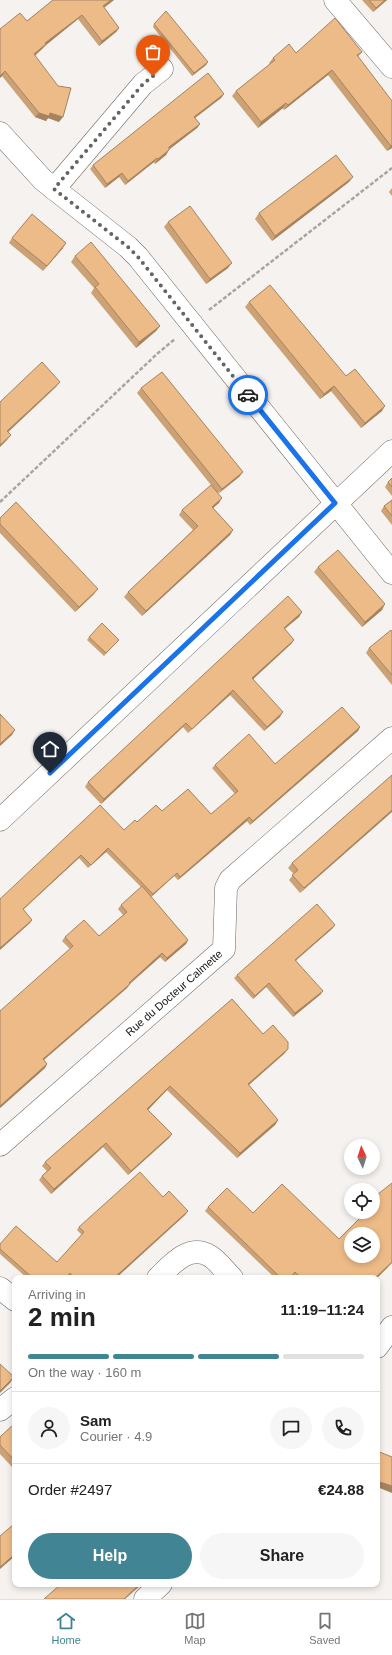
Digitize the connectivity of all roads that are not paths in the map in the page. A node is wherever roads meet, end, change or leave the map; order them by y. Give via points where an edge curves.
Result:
1 (335, 0) edge
2 (392, 67) edge
3 (162, 69) dead end
4 (0, 133) edge
5 (54, 189) junction
6 (392, 451) edge
7 (335, 503) junction
8 (392, 573) edge
9 (392, 738) edge
10 (0, 820) edge
11 (0, 1146) edge
12 (161, 1275) edge
13 (229, 1275) edge
14 (0, 1288) edge
15 (12, 1298) edge
16 (392, 1327) edge
17 (380, 1343) edge
18 (12, 1400) edge
19 (0, 1410) edge
20 (158, 1587) edge
21 (145, 1599) edge

1 - 2 street
3 - 5 street via 143,84
4 - 5 street via 30,167
5 - 7 street via 138,257
6 - 7 street
7 - 8 street
7 - 10 street
9 - 11 street, Rue du Docteur Calmette via 230,880 226,888 224,949
12 - 13 street via 181,1256 200,1252 210,1256
14 - 15 street
16 - 17 street
18 - 19 street
20 - 21 street

